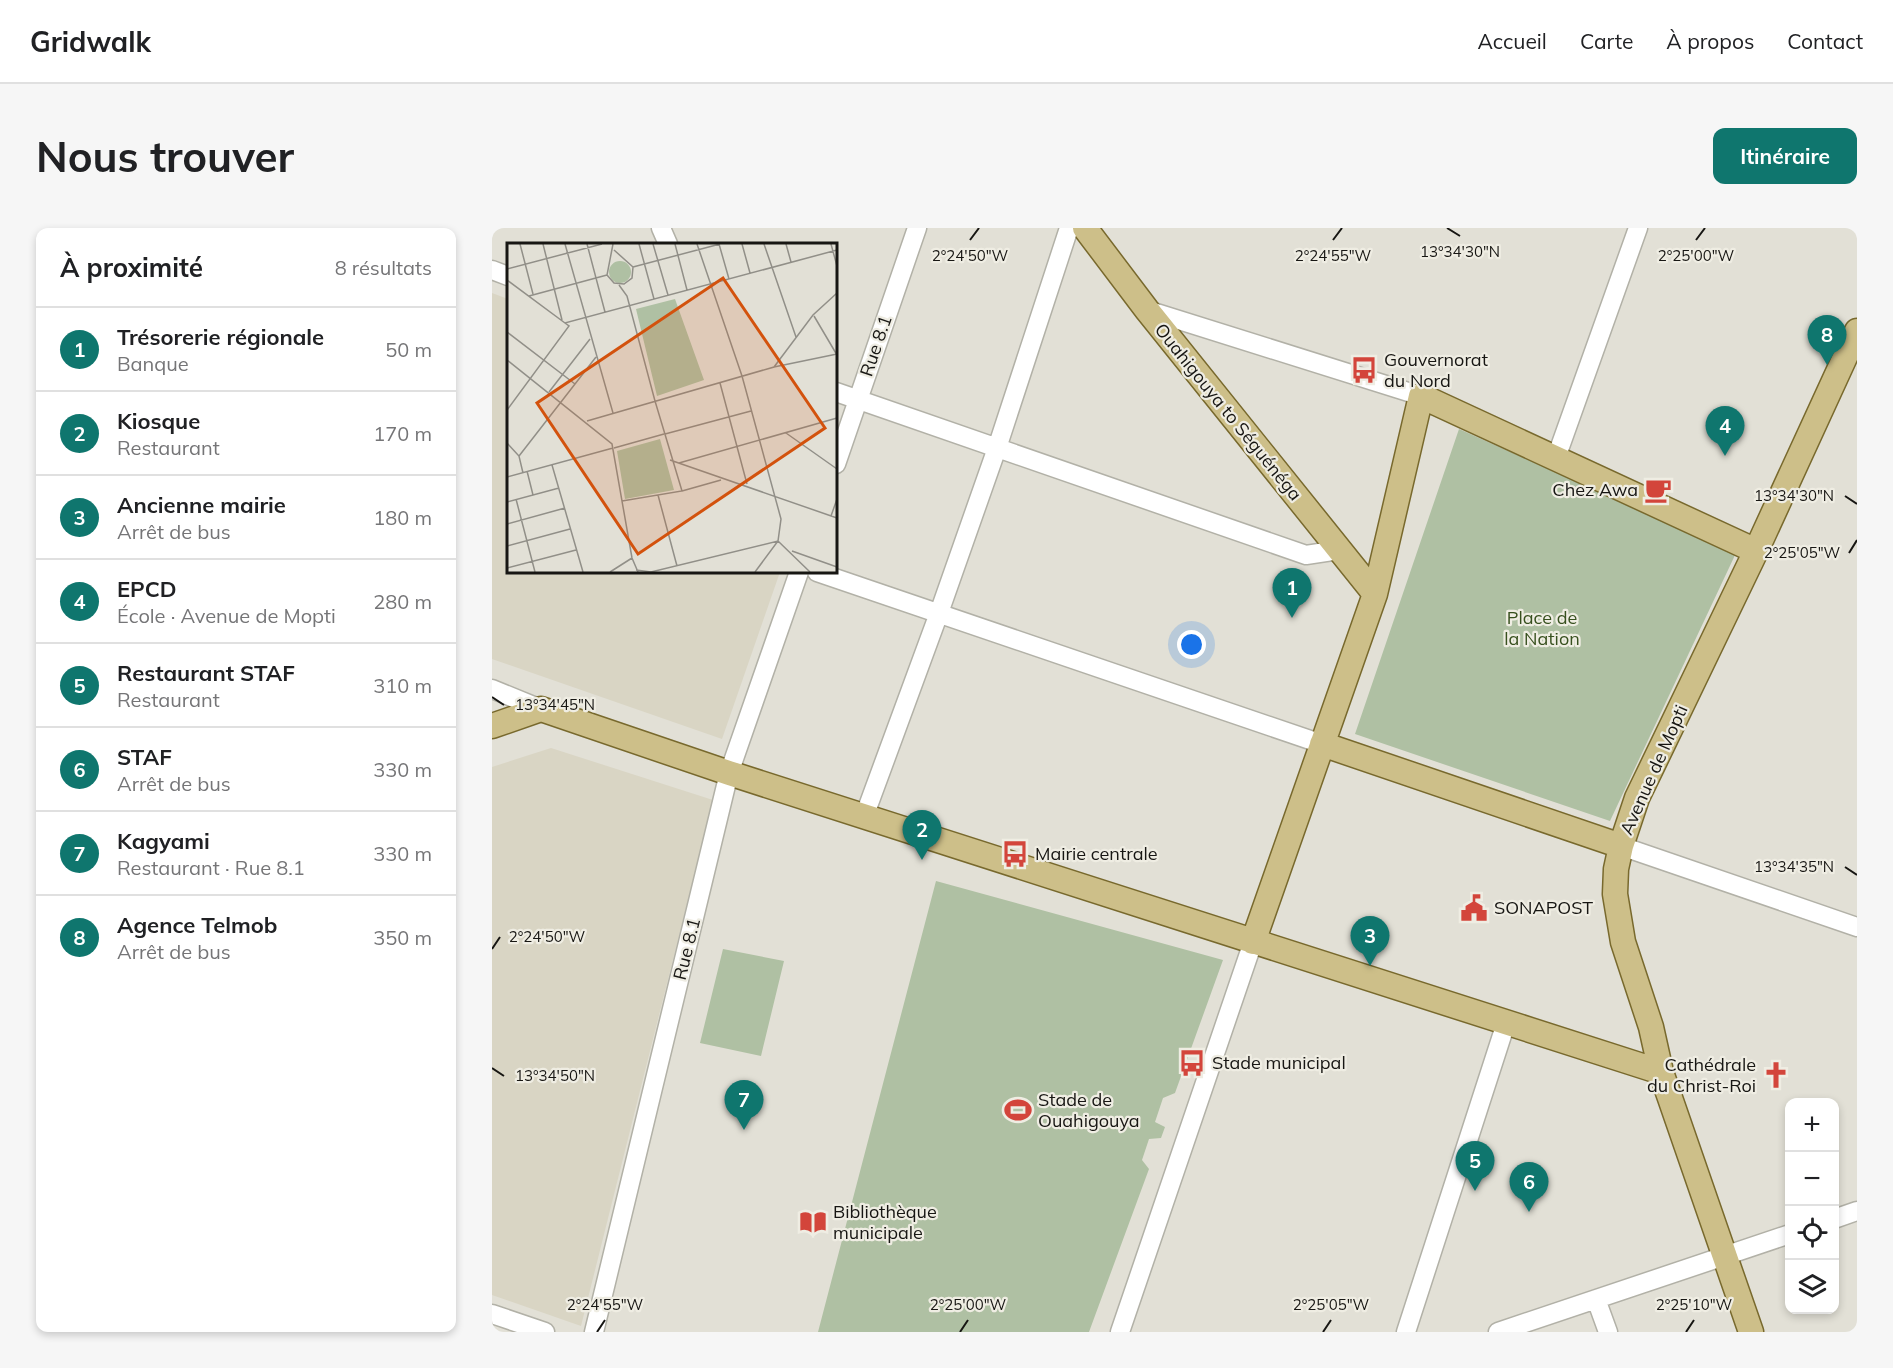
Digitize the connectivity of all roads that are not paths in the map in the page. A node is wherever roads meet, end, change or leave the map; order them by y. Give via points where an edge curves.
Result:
1 (662, 228) edge
2 (916, 228) edge
3 (1069, 228) edge
4 (1085, 228) edge
5 (1638, 228) edge
6 (668, 243) edge
7 (492, 270) edge
8 (507, 276) edge
9 (1147, 310) junction
10 (1857, 331) edge
11 (837, 392) edge
12 (1421, 396) junction
13 (857, 400) junction
14 (997, 448) junction
15 (1556, 458) junction
16 (837, 461) edge
17 (1339, 550) junction
18 (1756, 551) junction
19 (799, 573) edge
20 (820, 573) edge
21 (1375, 594) junction
22 (939, 613) junction
23 (492, 689) edge
24 (541, 709) junction
25 (492, 726) edge
26 (1322, 744) junction
27 (729, 773) junction
28 (864, 817) junction
29 (1621, 846) junction
30 (1857, 927) edge
31 (1253, 942) junction
32 (1506, 1023) junction
33 (1661, 1072) junction
34 (1857, 1211) edge
35 (1839, 1217) edge
36 (1785, 1236) edge
37 (1725, 1256) junction
38 (1596, 1299) junction
39 (492, 1314) edge
40 (545, 1332) edge
41 (594, 1332) edge
42 (1120, 1332) edge
43 (1406, 1332) edge
44 (1498, 1332) edge
45 (1608, 1332) edge
46 (1751, 1332) edge

1 - 6 street
2 - 13 street, Rue 8.1
3 - 14 street
4 - 9 main road, Ouahigouya to Séguénéga
5 - 15 street
7 - 8 street
9 - 12 street
9 - 17 main road, Ouahigouya to Séguénéga
10 - 18 main road, Avenue de Mopti
11 - 13 street
12 - 15 main road
12 - 21 main road
13 - 14 street
13 - 16 street, Rue 8.1
14 - 17 street via 1306,555
14 - 22 street
15 - 18 main road
17 - 21 main road, Ouahigouya to Séguénéga
18 - 29 main road, Avenue de Mopti via 1637,798
19 - 27 street, Rue 8.1
20 - 22 street
21 - 26 main road
22 - 26 street
22 - 28 street
23 - 24 street
24 - 25 main road
24 - 27 main road
26 - 29 main road
26 - 31 main road
27 - 28 main road
27 - 41 street, Rue 8.1
28 - 31 main road
29 - 30 street
29 - 33 main road, Avenue de Mopti via 1616,894 1623,942 1651,1027
31 - 32 main road
31 - 42 street
32 - 33 main road
32 - 43 street
33 - 37 main road, Avenue de Mopti
34 - 35 street
36 - 37 street
37 - 38 street
37 - 46 main road, Avenue de Mopti
38 - 44 street
38 - 45 street
39 - 40 street

